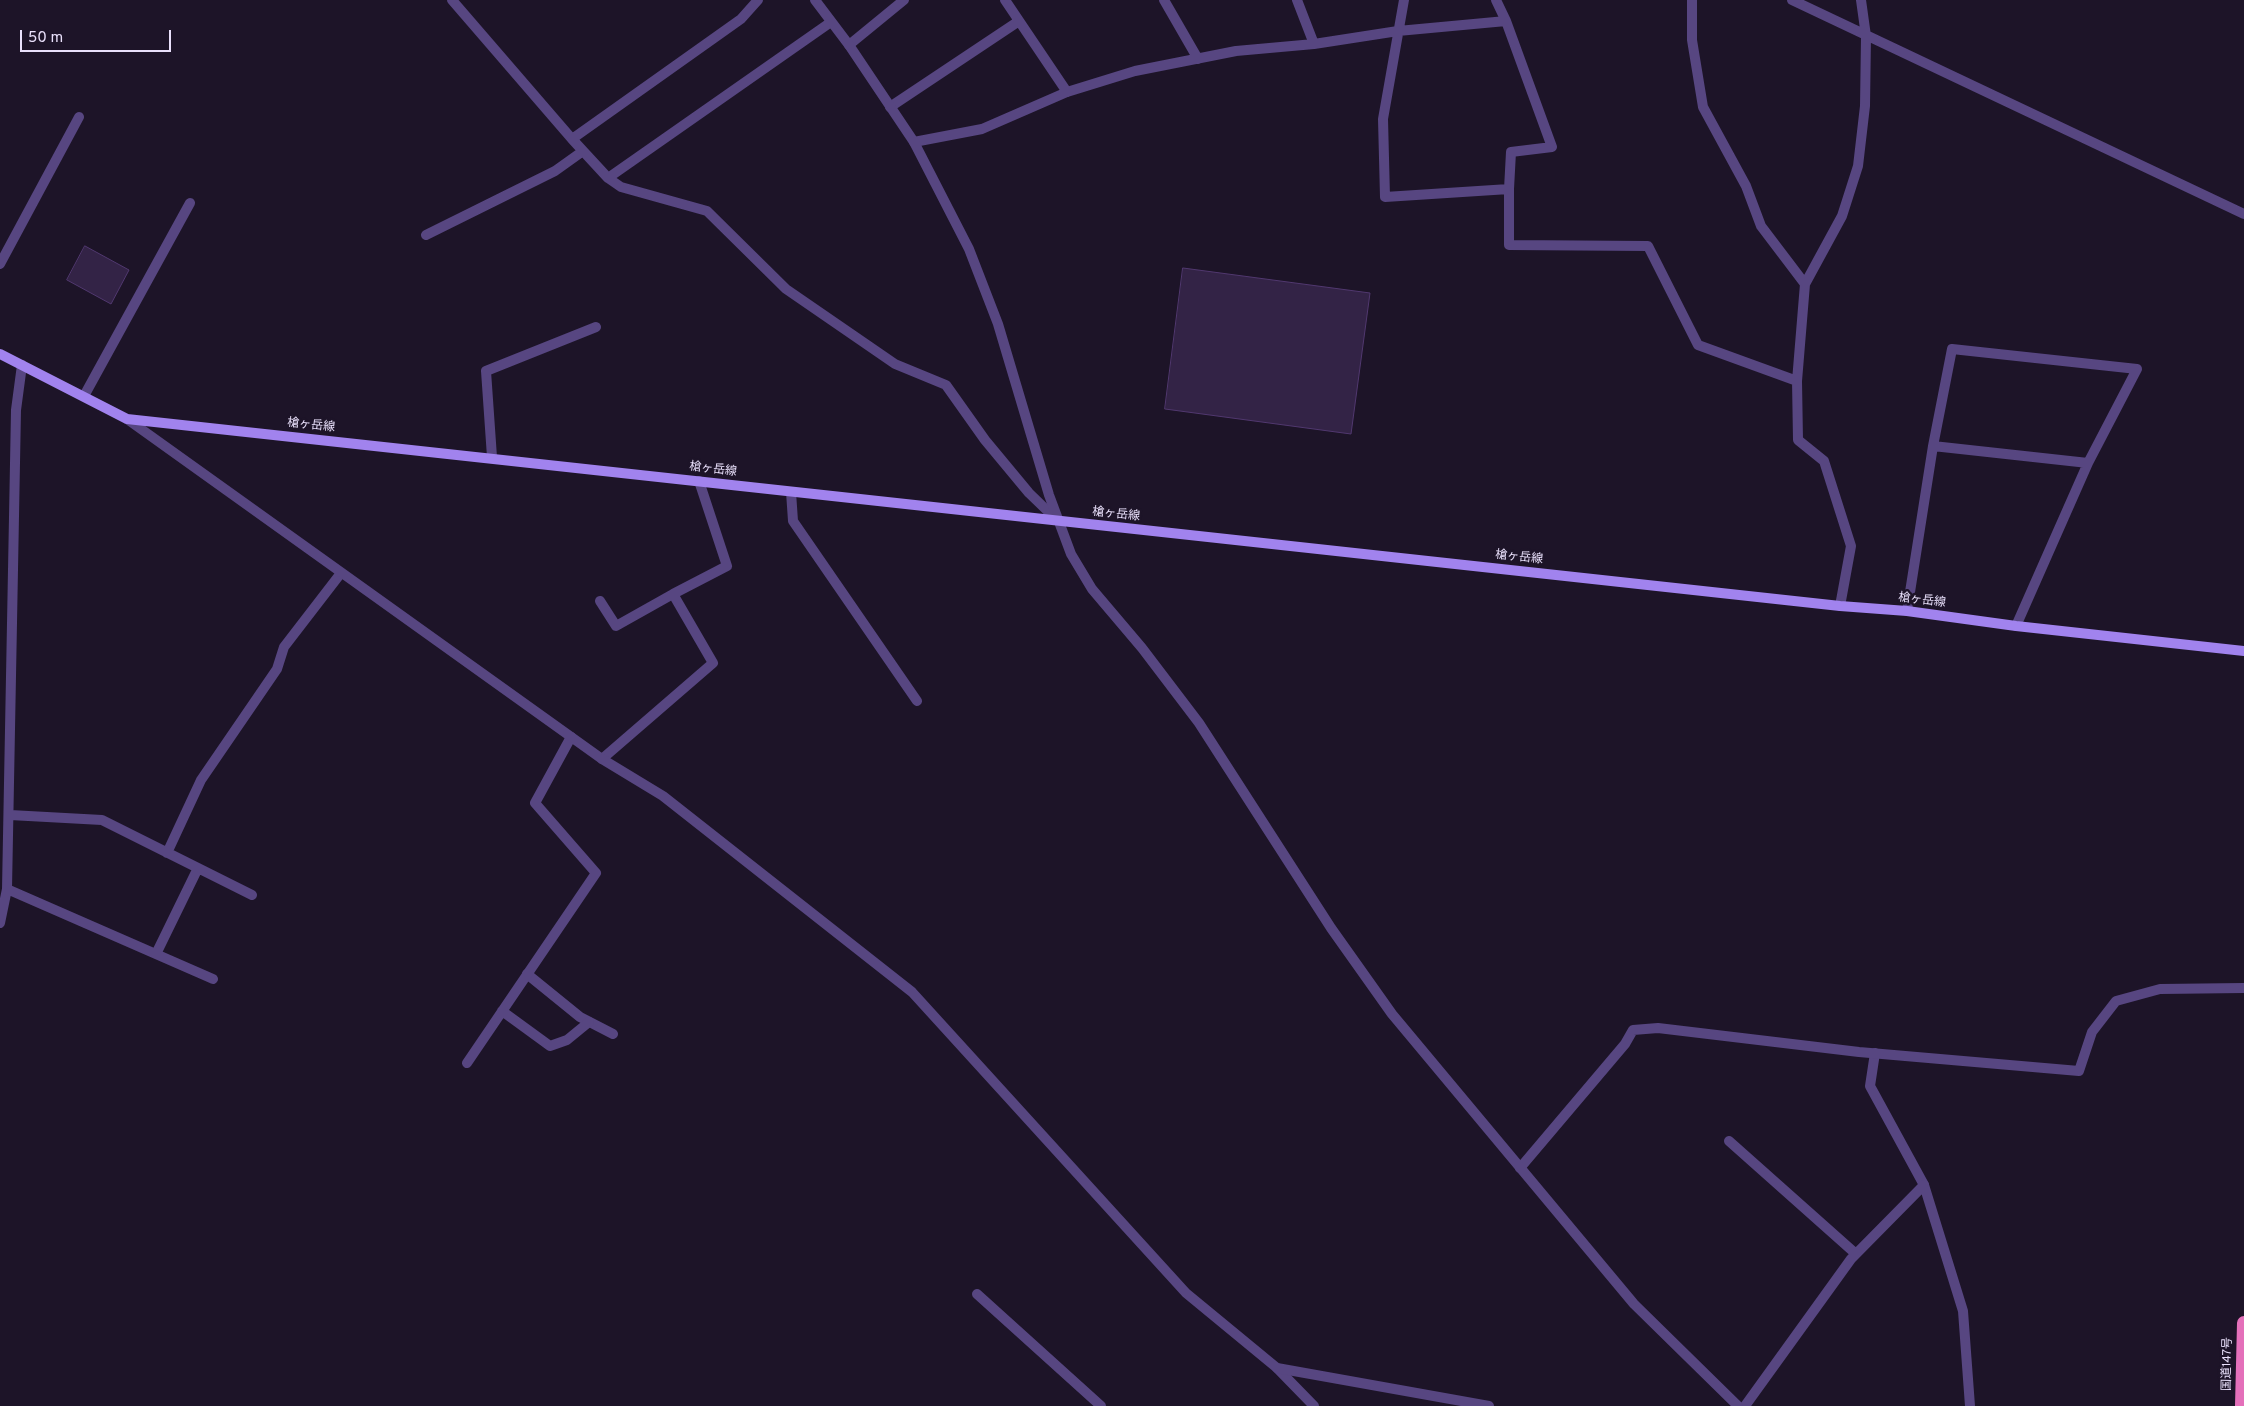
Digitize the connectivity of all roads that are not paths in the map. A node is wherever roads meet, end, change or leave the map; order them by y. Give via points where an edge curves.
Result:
1 (452, 0) edge
2 (758, 0) edge
3 (815, 0) edge
4 (904, 0) edge
5 (1005, 0) edge
6 (1164, 0) edge
7 (1296, 0) edge
8 (1404, 0) edge
9 (1496, 0) edge
10 (1692, 0) edge
11 (1792, 0) edge
12 (1861, 0) edge
13 (1019, 21) junction
14 (1506, 21) junction
15 (832, 22) junction
16 (1398, 31) junction
17 (1866, 36) junction
18 (1314, 44) junction
19 (849, 45) junction
20 (1198, 58) junction
21 (1067, 92) junction
22 (890, 107) junction
23 (79, 117) dead end
24 (572, 139) junction
25 (914, 142) junction
26 (583, 151) junction
27 (608, 178) junction
28 (1509, 189) junction
29 (190, 203) dead end
30 (2244, 214) edge
31 (426, 235) dead end
32 (0, 264) edge
33 (1805, 284) junction
34 (596, 327) dead end
35 (0, 354) edge
36 (22, 366) junction
37 (1797, 381) junction
38 (84, 396) junction
39 (127, 419) junction
40 (1933, 446) junction
41 (492, 457) junction
42 (2088, 463) junction
43 (699, 481) junction
44 (791, 492) junction
45 (1059, 522) junction
46 (341, 573) junction
47 (673, 594) junction
48 (600, 601) dead end
49 (1840, 606) junction
50 (1907, 611) junction
51 (2016, 626) junction
52 (2244, 651) edge
53 (917, 701) dead end
54 (571, 737) junction
55 (602, 759) junction
56 (10, 815) junction
57 (167, 853) junction
58 (198, 868) junction
59 (7, 889) junction
60 (252, 895) dead end
61 (0, 924) edge
62 (156, 954) junction
63 (527, 974) junction
64 (213, 978) dead end
65 (2244, 988) edge
66 (502, 1011) junction
67 (589, 1022) junction
68 (613, 1034) dead end
69 (1875, 1053) junction
70 (467, 1063) dead end
71 (1729, 1141) dead end
72 (1520, 1168) junction
73 (1924, 1185) junction
74 (1856, 1254) junction
75 (977, 1294) dead end
76 (2244, 1323) edge
77 (1277, 1368) junction
78 (1101, 1406) edge
79 (1314, 1406) edge
80 (1489, 1406) edge
81 (1738, 1406) edge
82 (1745, 1406) edge
83 (1970, 1406) edge
84 (2242, 1406) edge

1 - 24 street
2 - 24 street via 741,19
3 - 15 street
4 - 19 street
5 - 13 street
6 - 20 street
7 - 18 street
8 - 16 street
9 - 14 street
10 - 33 street via 1692,40 1703,107 1746,186 1761,226
11 - 17 street
12 - 17 street
13 - 21 street
13 - 22 street
14 - 16 street
14 - 28 street via 1552,147 1511,152
15 - 19 street
15 - 27 street
16 - 18 street
16 - 28 street via 1383,119 1385,197
17 - 30 street
17 - 33 street via 1865,106 1858,166 1842,216
18 - 20 street
19 - 22 street
20 - 21 street via 1135,71
21 - 25 street via 982,129
22 - 25 street
23 - 32 street
24 - 26 street
25 - 45 street via 969,249 998,324
26 - 27 street
26 - 31 street via 555,171
27 - 45 street via 621,187 707,211 786,289 895,364 946,385 985,440 1029,493
28 - 37 street via 1509,245 1648,246 1698,345
29 - 38 street
33 - 37 street
34 - 41 street via 486,371
35 - 36 main road, 槍ヶ岳線
36 - 38 main road, 槍ヶ岳線
36 - 56 street via 16,410
37 - 49 street via 1798,440 1824,461 1851,546
38 - 39 main road, 槍ヶ岳線
39 - 41 main road, 槍ヶ岳線
39 - 46 street
40 - 42 street
40 - 42 street via 1952,350 2137,369
40 - 50 street
41 - 43 main road, 槍ヶ岳線
42 - 51 street
43 - 44 main road, 槍ヶ岳線
43 - 47 street via 727,566
44 - 45 main road, 槍ヶ岳線
44 - 53 street via 793,521
45 - 49 main road, 槍ヶ岳線
45 - 72 street via 1071,554 1092,589 1199,723 1331,928 1392,1014
46 - 54 street
46 - 57 street via 284,647 277,669 201,780
47 - 48 street via 616,626
47 - 55 street via 713,663
49 - 50 main road, 槍ヶ岳線
50 - 51 main road, 槍ヶ岳線
51 - 52 main road, 槍ヶ岳線
54 - 55 street
54 - 63 street via 535,803 596,873
55 - 77 street via 663,796 912,992 1186,1293
56 - 57 street via 102,820
56 - 59 street
57 - 58 street
58 - 60 street
58 - 62 street
59 - 61 street
59 - 62 street
62 - 64 street
63 - 66 street
63 - 67 street
65 - 69 street via 2160,989 2116,1001 2092,1032 2079,1071
66 - 67 street via 550,1046 567,1040
66 - 70 street
67 - 68 street
69 - 72 street via 1658,1028 1633,1030 1625,1044
69 - 73 street via 1870,1086
71 - 74 street
72 - 81 street via 1634,1304
73 - 74 street
73 - 83 street via 1963,1311
74 - 82 street
75 - 78 street
76 - 84 highway, 国道147号
77 - 79 street
77 - 80 street

